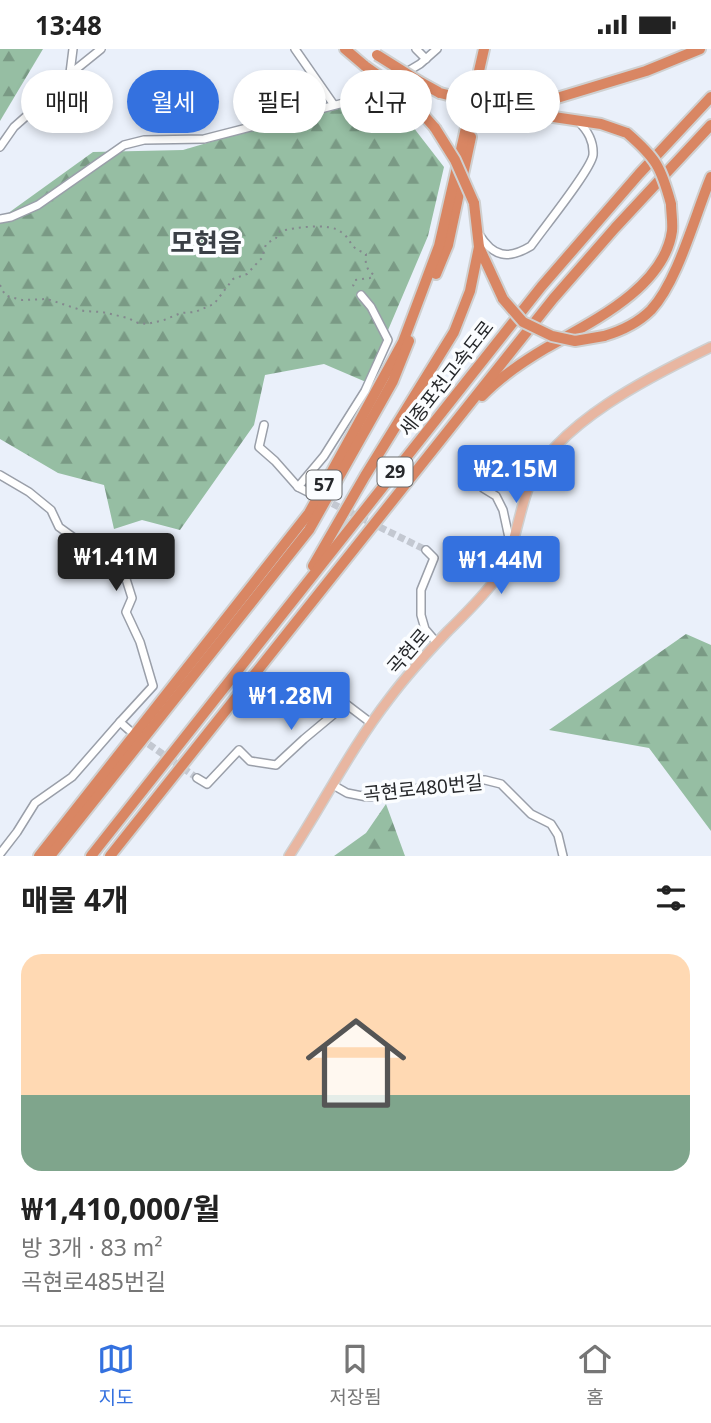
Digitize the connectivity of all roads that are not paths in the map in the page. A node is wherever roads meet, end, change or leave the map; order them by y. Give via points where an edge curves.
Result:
1 (73, 49) edge
2 (101, 49) edge
3 (295, 49) edge
4 (345, 49) edge
5 (416, 49) edge
6 (437, 49) edge
7 (484, 49) edge
8 (491, 49) edge
9 (700, 49) edge
10 (374, 52) edge
11 (426, 59) junction
12 (70, 70) edge
13 (75, 70) edge
14 (446, 94) edge
15 (560, 96) edge
16 (711, 97) edge
17 (334, 105) junction
18 (560, 117) edge
19 (577, 120) junction
20 (21, 121) edge
21 (711, 125) edge
22 (0, 147) edge
23 (711, 177) edge
24 (0, 219) edge
25 (477, 231) junction
26 (479, 247) junction
27 (361, 295) road end
28 (711, 347) edge
29 (264, 425) dead end
30 (444, 436) junction
31 (0, 475) edge
32 (298, 487) junction
33 (483, 488) dead end
34 (308, 492) dead end
35 (511, 548) junction
36 (426, 550) dead end
37 (294, 599) junction
38 (437, 643) junction
39 (120, 722) junction
40 (371, 723) junction
41 (129, 730) dead end
42 (197, 778) dead end
43 (332, 785) junction
44 (1, 854) edge
45 (39, 856) edge
46 (50, 856) edge
47 (91, 856) edge
48 (110, 856) edge
49 (289, 856) edge
50 (563, 856) edge

1 - 12 street
2 - 13 street
3 - 17 street
4 - 25 highway, bridge via 406,95 435,128 474,203
5 - 11 street
6 - 11 street
7 - 45 highway, 57 via 439,246 402,342 316,501
8 - 46 highway, 57 via 448,246 393,381 309,530
9 - 15 highway via 646,71
10 - 14 highway, bridge
11 - 17 street via 363,98
16 - 37 highway, 세종포천고속도로 / 29 via 541,287
17 - 24 street via 204,139 124,145 38,205
18 - 19 highway
19 - 25 street via 588,131 593,158 531,246 504,254 488,249
19 - 30 highway, bridge via 627,134 656,161 671,204 671,231 664,255 647,280 604,316 512,370
20 - 22 street
21 - 30 highway, 세종포천고속도로 / 29 via 590,257
23 - 26 highway, bridge via 659,301 627,328 604,336 575,341 523,322 503,299
25 - 26 highway
26 - 37 highway via 470,291 454,332
27 - 32 street via 388,340 365,391 324,456
28 - 35 main road, 곡현로 via 643,381 547,454 529,486
29 - 32 street via 259,447
30 - 48 highway, 세종포천고속도로 / 29
31 - 39 street via 44,504 59,527 84,545 110,550 120,560 132,598 126,612 153,687
32 - 34 street
33 - 35 street via 496,496 503,510
35 - 38 main road, 곡현로 via 495,580
36 - 38 street via 434,558 421,590 421,615
37 - 47 highway, 세종포천고속도로 / 29
38 - 40 main road, 곡현로
39 - 41 street
39 - 44 street via 72,777 35,803
40 - 42 street via 346,704 276,765 250,761 239,750 207,784
40 - 43 main road, 곡현로
43 - 49 main road, 곡현로
43 - 50 street, 곡현로480번길 via 367,797 485,780 501,785 531,814 551,824

